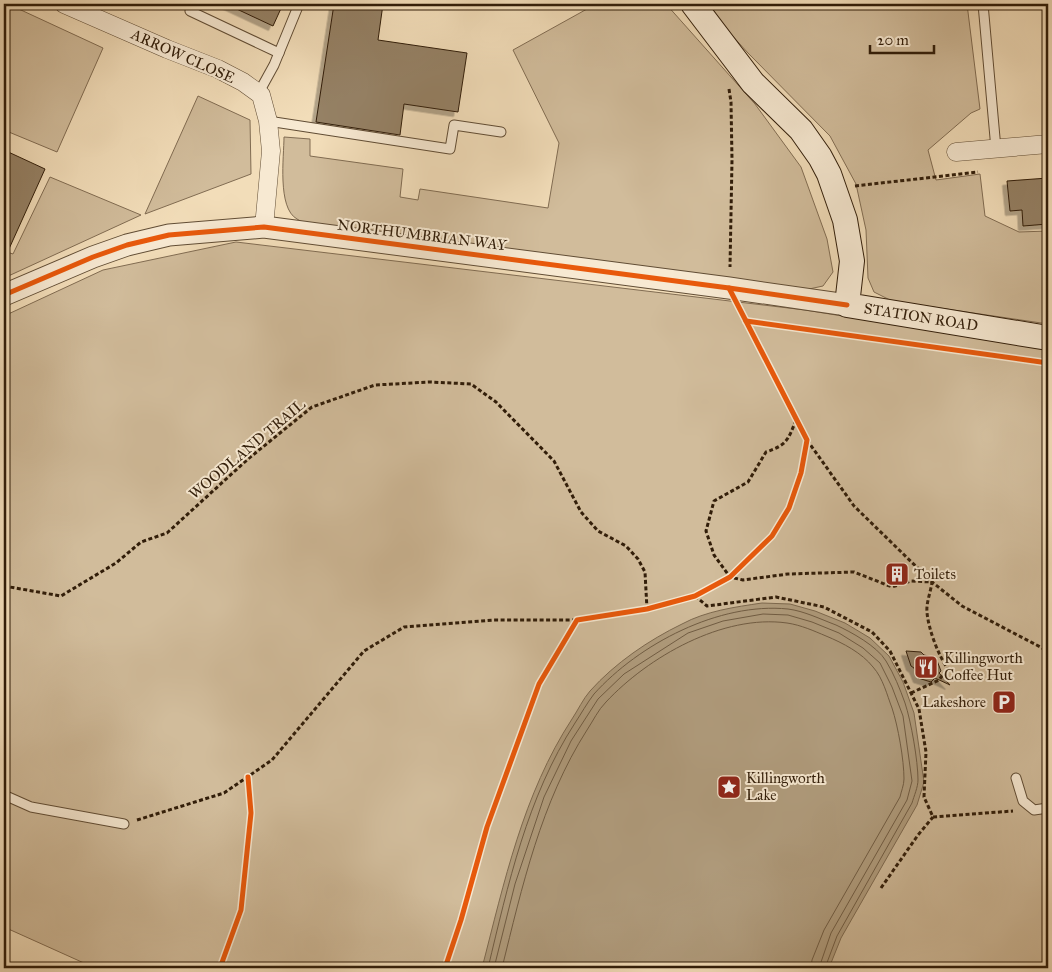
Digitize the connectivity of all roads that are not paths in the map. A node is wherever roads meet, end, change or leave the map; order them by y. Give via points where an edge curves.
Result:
1 (64, 4) edge
2 (299, 4) edge
3 (693, 4) edge
4 (983, 4) edge
5 (190, 11) dead end
6 (279, 53) junction
7 (258, 94) junction
8 (268, 121) junction
9 (501, 132) dead end
10 (1048, 144) edge
11 (996, 149) junction
12 (956, 152) dead end
13 (264, 227) junction
14 (4, 295) edge
15 (846, 305) junction
16 (1048, 338) edge
17 (1016, 778) dead end
18 (4, 795) edge
19 (1048, 808) edge
20 (124, 824) road end

1 - 7 street, ARROW CLOSE via 218,69
2 - 6 lane
3 - 15 main road, STATION ROAD via 753,83 801,130 820,157 835,188 845,220 852,261
4 - 11 lane
5 - 6 lane
6 - 7 lane
7 - 8 street
8 - 9 lane via 450,149 454,125
8 - 13 street via 270,151
10 - 11 street
11 - 12 street
13 - 14 street, NORTHUMBRIAN WAY via 169,235 127,245 76,263
13 - 15 street, NORTHUMBRIAN WAY
15 - 16 main road, STATION ROAD
17 - 19 lane via 1023,801 1034,810
18 - 20 lane via 31,806

